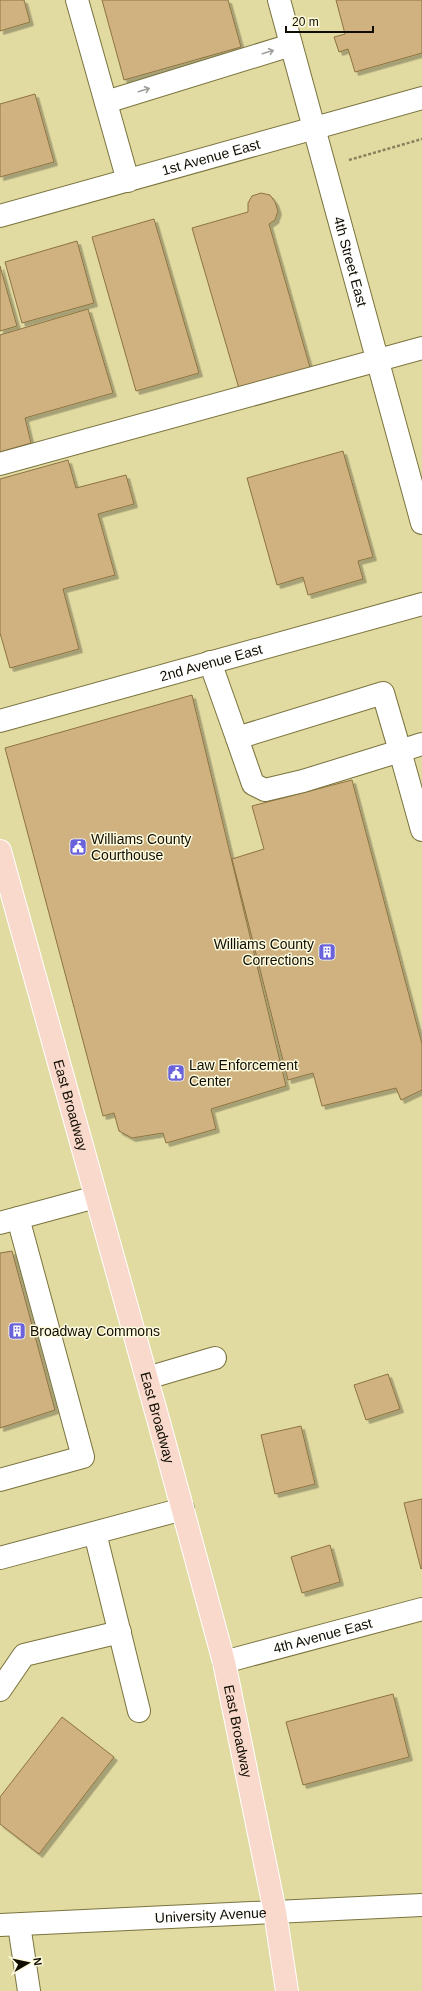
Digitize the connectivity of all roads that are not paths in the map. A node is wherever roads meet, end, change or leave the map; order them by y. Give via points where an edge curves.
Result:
1 (77, 0) edge
2 (279, 0) edge
3 (291, 45) junction
4 (422, 98) edge
5 (106, 102) junction
6 (313, 129) junction
7 (128, 181) junction
8 (0, 216) edge
9 (422, 348) edge
10 (377, 360) junction
11 (0, 464) edge
12 (422, 523) edge
13 (422, 604) edge
14 (210, 662) junction
15 (0, 721) edge
16 (237, 738) junction
17 (422, 744) edge
18 (400, 751) junction
19 (422, 830) edge
20 (0, 851) edge
21 (96, 1197) junction
22 (9, 1221) edge
23 (215, 1358) dead end
24 (147, 1378) junction
25 (0, 1480) edge
26 (183, 1509) junction
27 (96, 1533) junction
28 (0, 1558) edge
29 (422, 1609) edge
30 (120, 1632) junction
31 (224, 1662) junction
32 (0, 1690) edge
33 (139, 1711) dead end
34 (422, 1905) edge
35 (275, 1912) junction
36 (9, 1925) edge
37 (29, 1991) edge
38 (287, 1991) edge

1 - 5 street
2 - 3 street, 4th Street East
5 -> 3 street
3 - 6 street, 4th Street East
4 - 6 street, 1st Avenue East
5 - 7 street
6 - 7 street, 1st Avenue East
6 - 10 street, 4th Street East
7 - 8 street, 1st Avenue East
9 - 10 street
10 - 11 street
10 - 12 street, 4th Street East
13 - 14 street, 2nd Avenue East
14 - 15 street, 2nd Avenue East
14 - 16 street
16 - 18 street via 253,784 265,790 304,781
16 - 18 street via 383,693
17 - 18 street
18 - 19 street
20 - 21 main road, East Broadway
21 - 22 street
21 - 24 main road, East Broadway
22 - 25 street via 82,1457
23 - 24 street
24 - 26 main road, East Broadway
26 - 27 street
26 - 31 main road, East Broadway
27 - 28 street
27 - 30 street
29 - 31 street, 4th Avenue East
30 - 32 street via 24,1655
30 - 33 street
31 - 35 main road, East Broadway
34 - 35 street, University Avenue
35 - 36 street, University Avenue
35 - 38 main road, East Broadway
36 - 37 street

